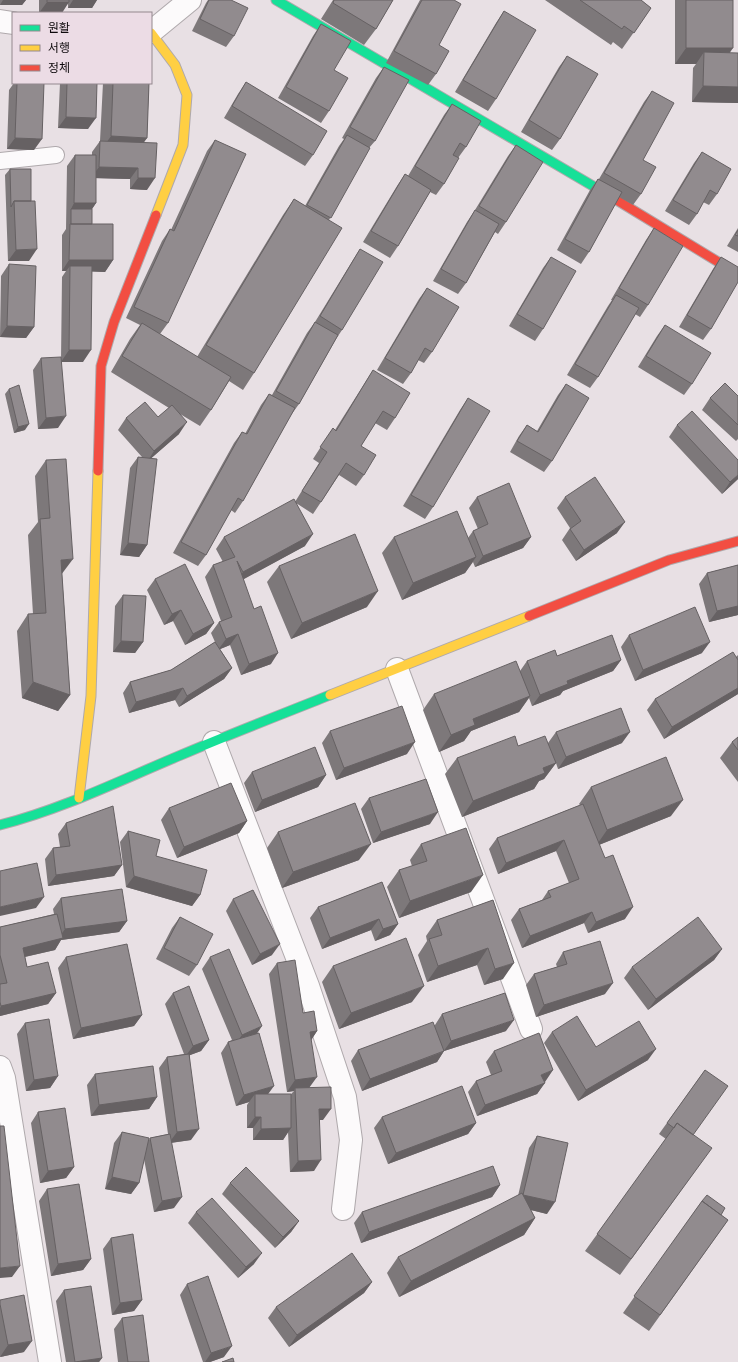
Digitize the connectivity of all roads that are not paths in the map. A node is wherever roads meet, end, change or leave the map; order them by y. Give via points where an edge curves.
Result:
1 (190, 0) edge
2 (276, 0) edge
3 (0, 21) edge
4 (12, 23) edge
5 (152, 31) edge
6 (152, 33) edge
7 (56, 156) dead end
8 (0, 161) edge
9 (738, 274) edge
10 (738, 541) edge
11 (396, 669) junction
12 (214, 742) junction
13 (80, 798) junction
14 (0, 825) edge
15 (531, 1029) dead end
16 (0, 1067) edge
17 (343, 1209) dead end
18 (50, 1362) edge

1 - 5 street
2 - 9 street via 567,170
3 - 4 street
6 - 13 street via 175,65 187,95 183,145 114,322 100,366 91,696
7 - 8 lane
10 - 11 street via 669,560
11 - 12 street
11 - 15 street
12 - 13 street
12 - 17 street via 308,986 345,1097 351,1140
13 - 14 street
16 - 18 street via 4,1078

